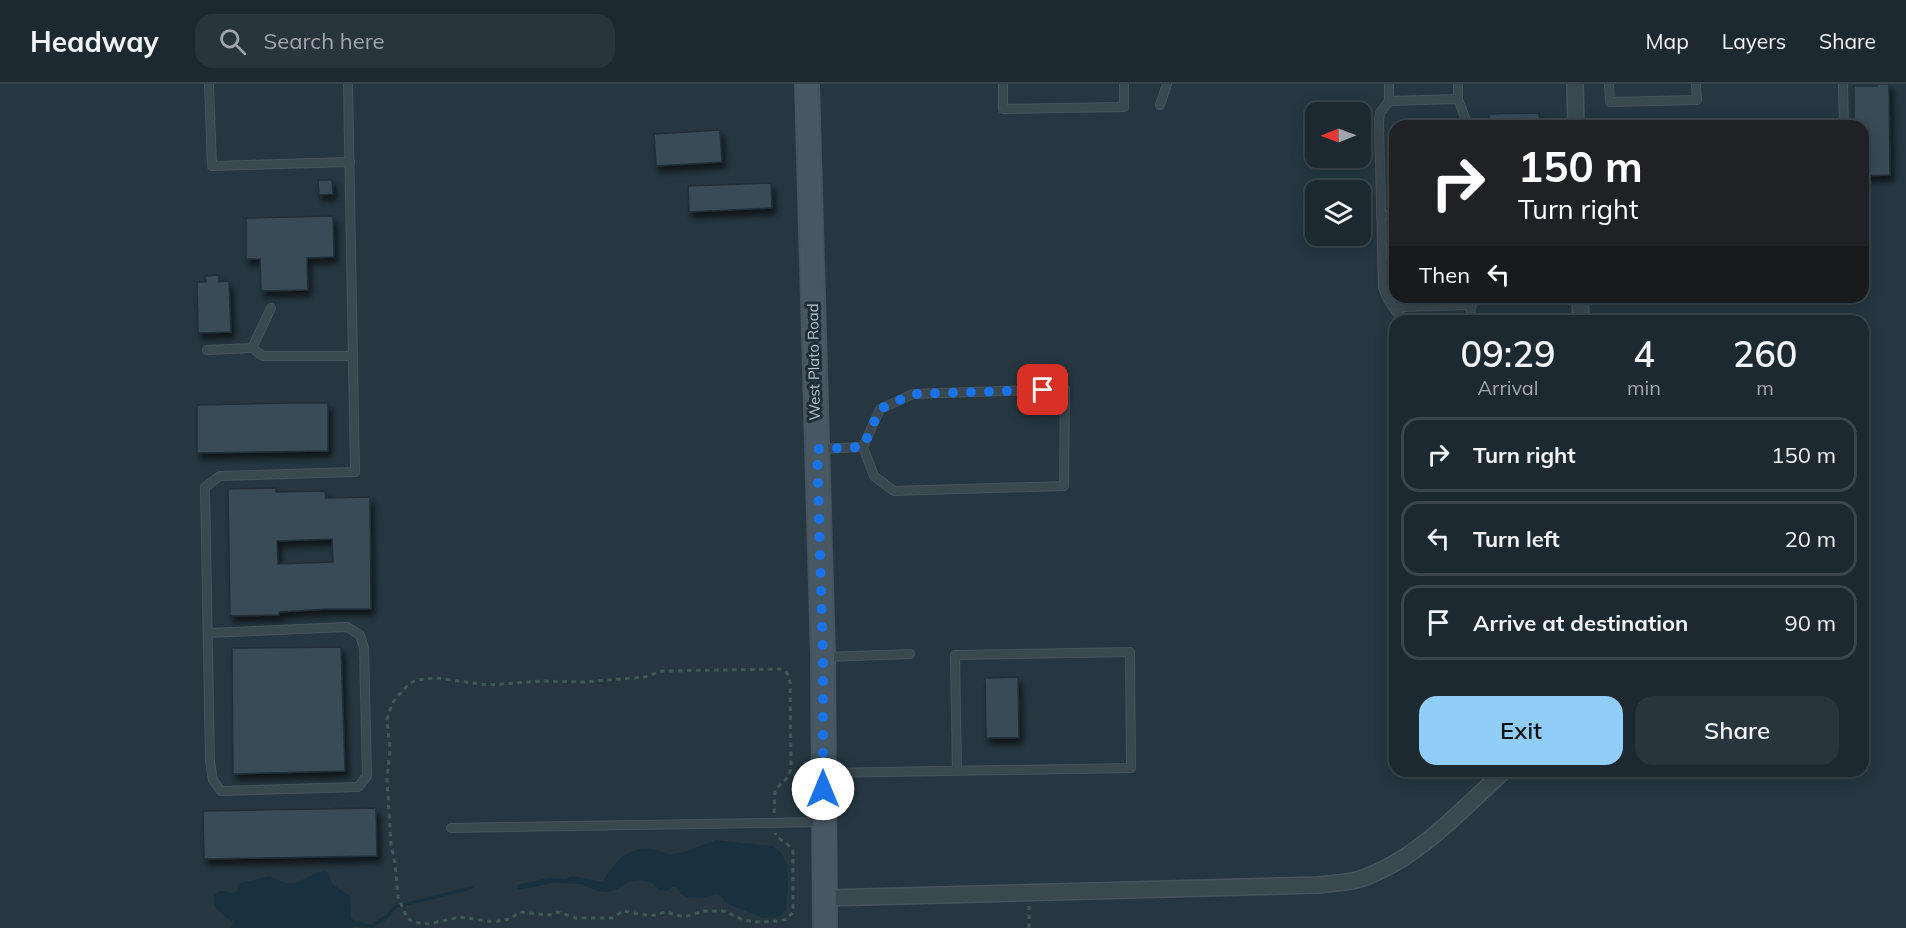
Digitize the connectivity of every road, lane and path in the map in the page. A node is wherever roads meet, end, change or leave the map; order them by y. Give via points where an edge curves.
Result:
1 (209, 84) edge
2 (348, 84) edge
3 (807, 84) edge
4 (1003, 84) edge
5 (1124, 84) edge
6 (1167, 84) edge
7 (1389, 84) edge
8 (1458, 84) edge
9 (1575, 84) edge
10 (1609, 84) edge
11 (1696, 84) edge
12 (1843, 84) edge
13 (1458, 99) junction
14 (1389, 100) junction
15 (1160, 105) dead end
16 (1466, 120) edge
17 (1576, 120) edge
18 (1844, 120) edge
19 (350, 162) junction
20 (1382, 215) junction
21 (1389, 215) edge
22 (1383, 263) junction
23 (1389, 263) edge
24 (1389, 301) edge
25 (1391, 303) edge
26 (1448, 303) edge
27 (271, 308) dead end
28 (1396, 310) junction
29 (1400, 315) edge
30 (252, 348) junction
31 (207, 350) dead end
32 (353, 356) junction
33 (863, 447) junction
34 (817, 449) junction
35 (208, 633) junction
36 (910, 654) dead end
37 (823, 657) junction
38 (957, 770) junction
39 (823, 773) junction
40 (1497, 777) edge
41 (774, 813) dead end
42 (824, 822) junction
43 (451, 828) dead end
44 (775, 833) dead end
45 (1029, 893) junction
46 (825, 898) junction
47 (825, 928) edge
48 (1029, 928) edge

1 - 19 lane via 212,166
2 - 19 lane
3 - 34 street, West Plato Road
4 - 5 lane via 1003,109 1124,106
6 - 15 lane
7 - 14 lane
8 - 13 lane
9 - 17 street
10 - 11 lane via 1610,102 1697,100
12 - 18 lane
13 - 14 lane
13 - 16 lane
14 - 20 lane via 1379,122
19 - 32 lane
20 - 21 lane
20 - 22 lane
22 - 23 lane
22 - 24 lane via 1383,288
25 - 28 lane
26 - 28 lane
27 - 30 lane
28 - 29 lane
30 - 31 lane
30 - 32 lane via 263,356
32 - 35 lane via 355,472 220,476 206,487
33 - 33 lane via 880,409 913,394 1065,389 1064,486 894,491 874,476
33 - 34 lane
34 - 37 street, West Plato Road
35 - 35 lane via 210,761 213,780 221,791 358,787 367,776 364,648 360,635 347,627
36 - 37 lane
37 - 39 street, West Plato Road
38 - 38 lane via 955,654 1130,652 1131,768
38 - 39 lane
39 - 42 street, West Plato Road
40 - 45 street via 1400,860 1359,879 1319,885
41 - 44 path via 775,790 789,776 791,766 790,682 787,673 780,669 662,671 645,677 584,682 488,685 436,678 416,680 396,698 387,719 387,780 396,889 403,911 413,922 428,924 460,916 494,922 525,911 537,915 558,912 572,917 612,918 623,911 651,916 666,912 684,917 724,911 749,921 780,921 791,915 794,906 793,852
42 - 43 lane
42 - 46 street, West Plato Road
45 - 46 street
45 - 48 path
46 - 47 street, West Plato Road

